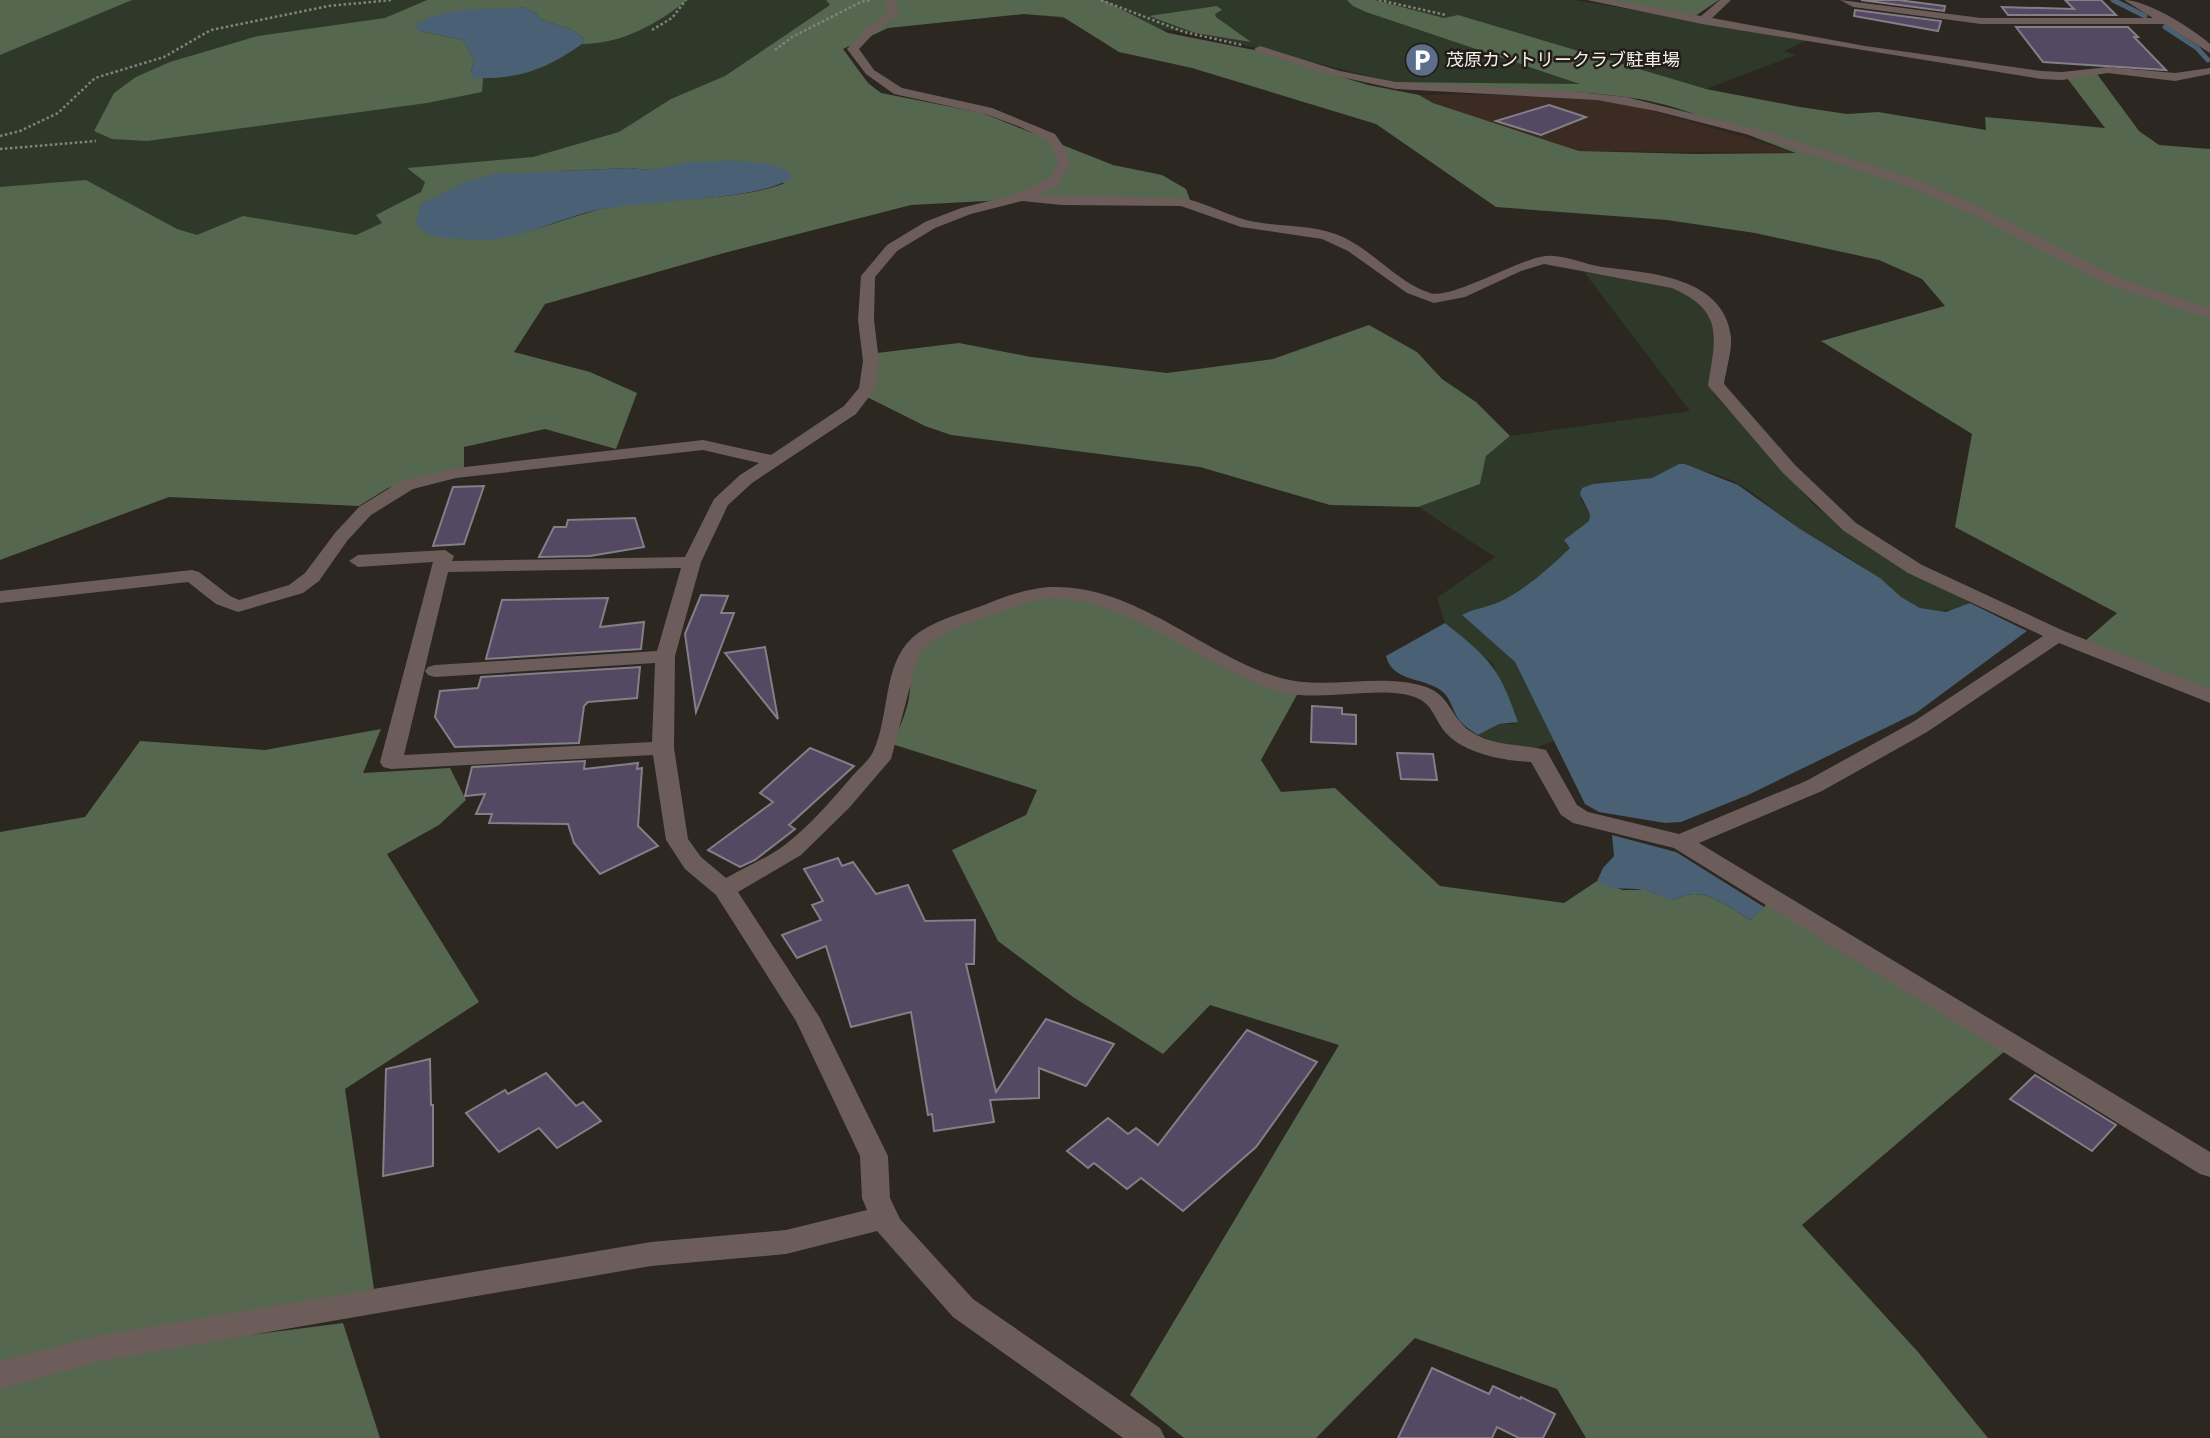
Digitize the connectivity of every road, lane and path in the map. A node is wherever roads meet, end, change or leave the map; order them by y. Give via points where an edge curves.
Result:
1 (391, 0) edge
2 (686, 0) edge
3 (870, 0) edge
4 (889, 0) edge
5 (1101, 0) edge
6 (1379, 0) edge
7 (1592, 0) edge
8 (1741, 0) edge
9 (1845, 0) edge
10 (2129, 0) edge
11 (860, 1) edge
12 (1725, 1) edge
13 (1447, 15) dead end
14 (1702, 21) junction
15 (2166, 21) junction
16 (652, 30) dead end
17 (1260, 49) joint
18 (775, 50) dead end
19 (2210, 50) edge
20 (2210, 71) edge
21 (0, 136) edge
22 (96, 141) dead end
23 (0, 149) edge
24 (1022, 197) junction
25 (2210, 314) edge
26 (774, 461) junction
27 (358, 561) dead end
28 (692, 562) junction
29 (440, 567) junction
30 (0, 597) edge
31 (2057, 635) junction
32 (665, 656) junction
33 (435, 671) dead end
34 (2210, 697) edge
35 (663, 748) junction
36 (1681, 842) junction
37 (724, 889) junction
38 (2210, 1166) edge
39 (885, 1217) junction
40 (0, 1375) edge
41 (1149, 1438) edge

1 - 21 path via 329,6 211,30 164,57 95,78 58,113
2 - 16 path via 672,18
3 - 11 path
4 - 24 street via 894,14 853,50 870,72 898,91 988,111 1051,137 1064,164 1054,182
5 - 17 path via 1184,32
6 - 13 path
7 - 14 street
8 - 12 street
9 - 15 street via 1981,21
10 - 15 street
11 - 18 path
12 - 14 street
14 - 20 street via 2041,75 2108,70 2175,77
15 - 19 street
17 - 25 street via 1382,84 1597,96 1749,132 1945,196 2097,274
22 - 23 path
24 - 26 street via 947,217 892,248 867,276 871,362 867,389 850,410
24 - 31 street via 1069,202 1180,202 1239,222 1324,235 1352,246 1433,299 1547,259 1655,278 1683,288 1716,310 1723,336 1716,385 1789,470 1850,527 1914,569
26 - 28 street via 720,503
26 - 30 street via 703,445 456,473 407,485 365,511 312,577 296,589 238,606 192,576
27 - 29 street via 445,556
28 - 29 street
28 - 32 street
29 - 35 street via 391,762
31 - 34 street
31 - 36 street via 1920,727 1825,779
32 - 33 street
32 - 35 street
35 - 37 street via 677,840 693,863
36 - 37 street via 1581,818 1569,810 1538,755 1525,757 1478,743 1454,730 1433,698 1386,687 1347,692 1283,687 1111,604 1050,593 1004,604 914,644 883,754 793,850
36 - 38 street
37 - 39 street via 807,1018 845,1093 874,1156 876,1198
39 - 40 street via 786,1242 651,1254 101,1348
39 - 41 street via 963,1308

